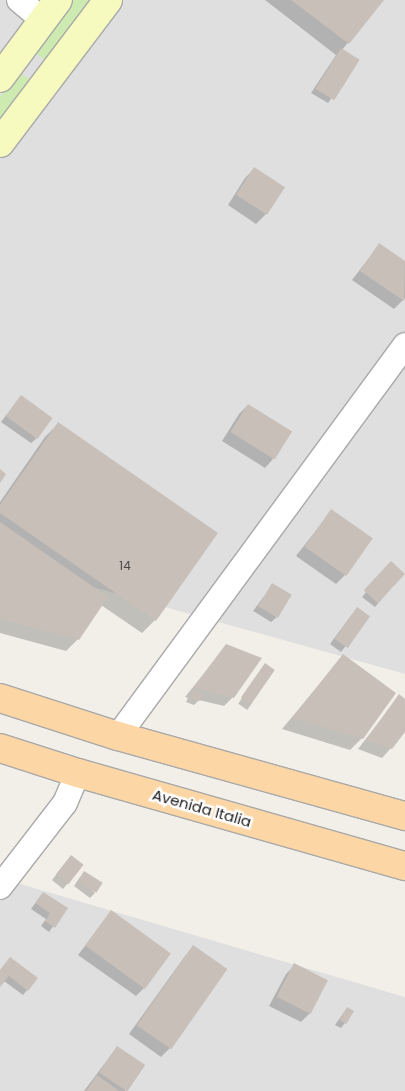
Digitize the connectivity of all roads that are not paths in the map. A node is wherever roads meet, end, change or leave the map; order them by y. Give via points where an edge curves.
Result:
1 (19, 0) edge
2 (108, 0) edge
3 (50, 10) edge
4 (0, 78) edge
5 (0, 143) edge
6 (405, 345) edge
7 (0, 698) edge
8 (118, 736) junction
9 (0, 748) edge
10 (78, 773) junction
11 (405, 816) edge
12 (405, 866) edge
13 (0, 887) edge

1 - 3 street
2 - 5 main road
3 - 4 main road
6 - 8 street
7 - 8 main road
8 - 11 main road
9 - 10 main road, Avenida Italia
10 - 12 main road, Avenida Italia
10 - 13 street via 64,803

